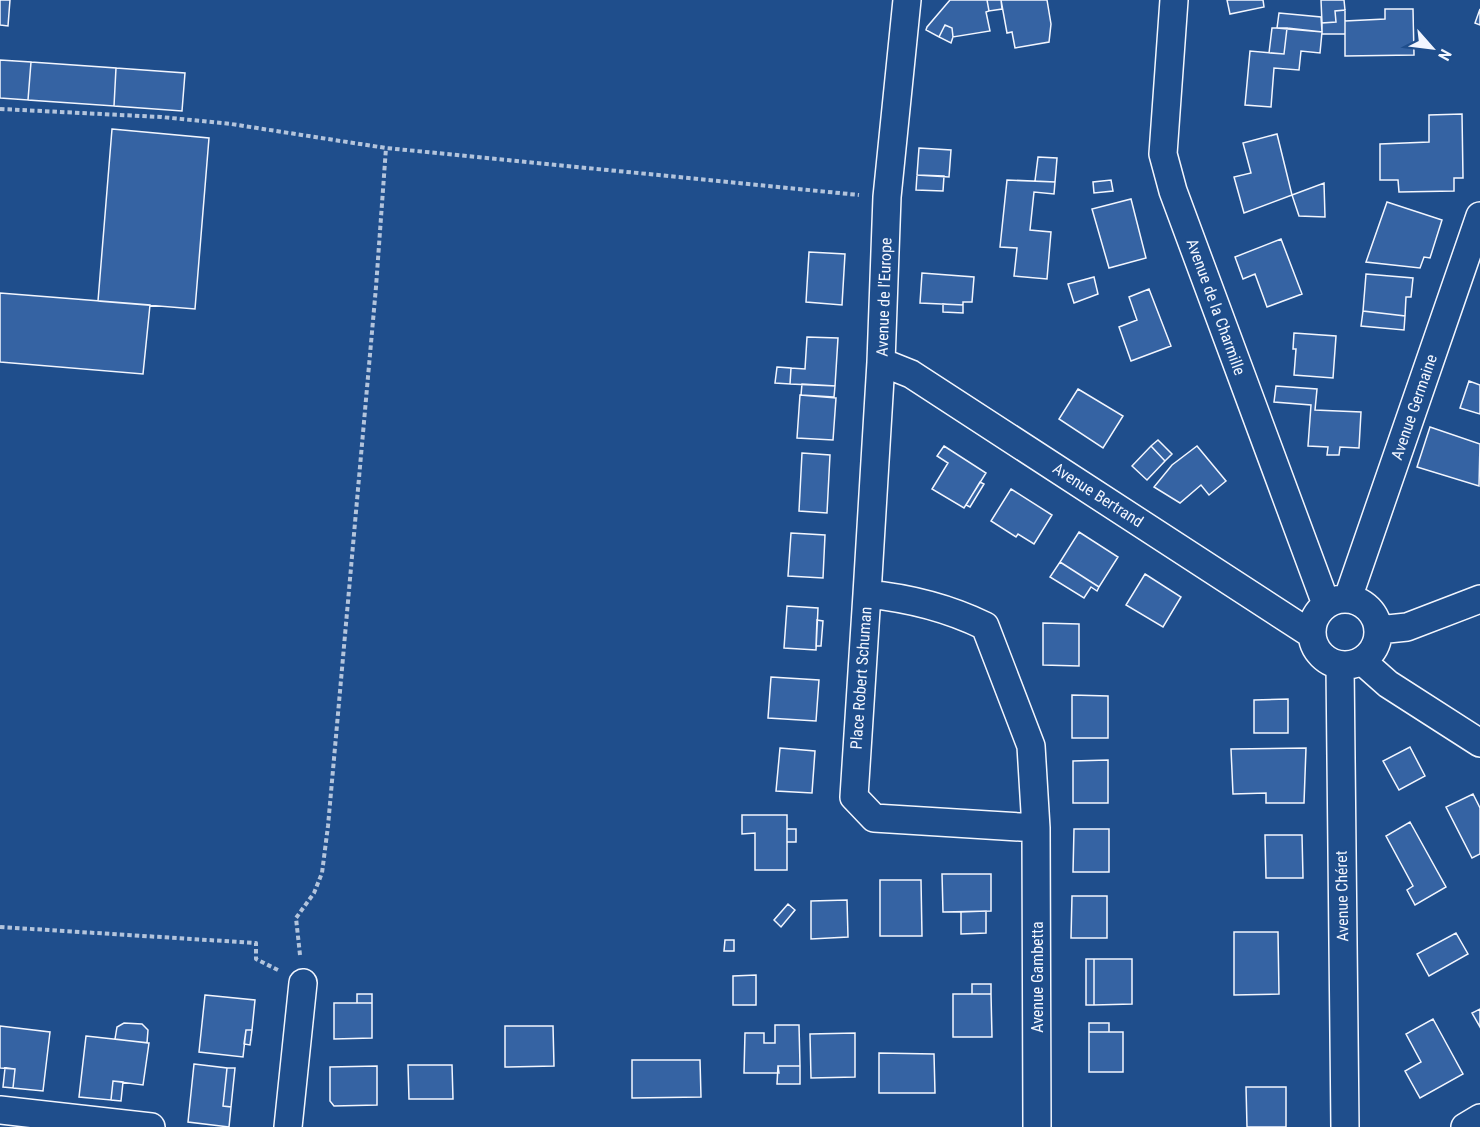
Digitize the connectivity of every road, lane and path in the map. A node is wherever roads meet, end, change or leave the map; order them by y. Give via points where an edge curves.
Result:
1 (907, 0) edge
2 (1174, 0) edge
3 (0, 109) edge
4 (386, 148) junction
5 (887, 197) junction
6 (1480, 216) edge
7 (881, 362) junction
8 (867, 594) junction
9 (1480, 599) edge
10 (1337, 601) junction
11 (1378, 630) junction
12 (1311, 634) junction
13 (1351, 663) junction
14 (1480, 743) edge
15 (1036, 828) junction
16 (0, 927) edge
17 (303, 983) junction
18 (0, 1110) edge
19 (1480, 1118) edge
20 (151, 1127) edge
21 (288, 1127) edge
22 (1037, 1127) edge
23 (1345, 1127) edge
24 (1465, 1127) edge

1 - 5 street, Avenue de l'Europe
2 - 10 street, Avenue de la Charmille via 1162,154 1173,191
3 - 4 path via 231,124
4 - 5 path
4 - 17 path via 328,826 322,873 315,893 296,918
5 - 7 street, Avenue de l'Europe
6 - 10 street, Avenue Germaine
7 - 8 street, Avenue de l'Europe
7 - 12 street, Avenue Bertrand via 911,374
8 - 15 street, Place Robert Schuman via 893,596 959,614 986,626 1031,746
8 - 15 street, Place Robert Schuman via 854,797 874,818
9 - 11 street via 1407,627
10 - 11 street via 1360,602 1376,619
10 - 12 street via 1317,612
11 - 13 street via 1371,653
12 - 13 street via 1320,655 1330,662
13 - 14 street
13 - 23 street, Avenue Chéret
15 - 22 street, Avenue Gambetta
16 - 17 path via 256,943 255,959
17 - 21 street
18 - 20 street
19 - 24 street

